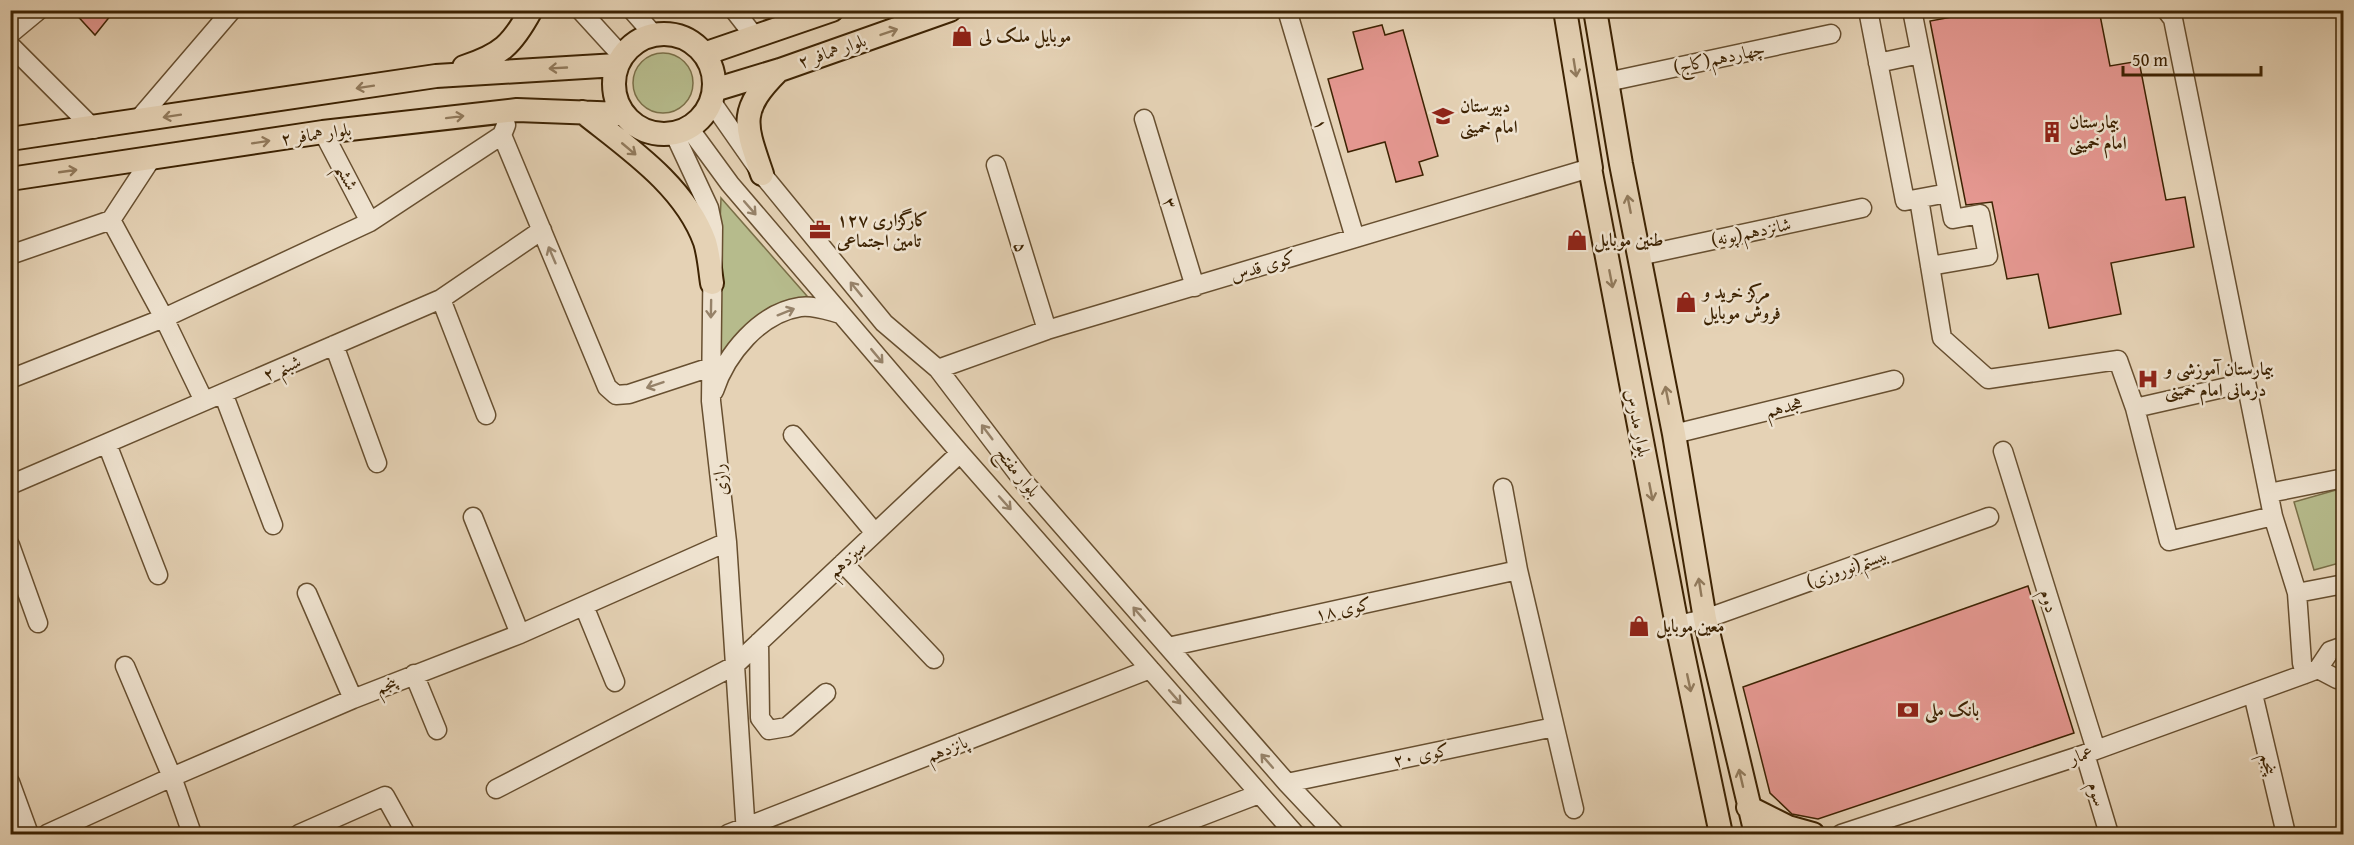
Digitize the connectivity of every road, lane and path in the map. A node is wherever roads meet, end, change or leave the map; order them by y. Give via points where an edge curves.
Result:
1 (39, 10) edge
2 (232, 10) edge
3 (531, 10) edge
4 (579, 10) edge
5 (632, 10) edge
6 (734, 10) edge
7 (832, 10) edge
8 (950, 10) edge
9 (1287, 10) edge
10 (1565, 10) edge
11 (1595, 10) edge
12 (1868, 10) edge
13 (1912, 10) edge
14 (2166, 10) edge
15 (10, 34) edge
16 (654, 34) junction
17 (1831, 34) dead end
18 (755, 38) junction
19 (10, 45) edge
20 (704, 54) junction
21 (1920, 54) junction
22 (619, 60) junction
23 (1878, 63) junction
24 (780, 70) junction
25 (436, 76) junction
26 (1607, 82) junction
27 (713, 95) junction
28 (511, 110) junction
29 (584, 112) junction
30 (623, 114) junction
31 (1144, 119) dead end
32 (136, 122) junction
33 (94, 129) junction
34 (682, 130) junction
35 (323, 132) junction
36 (502, 135) junction
37 (10, 140) edge
38 (151, 159) junction
39 (1621, 164) junction
40 (996, 165) dead end
41 (757, 168) junction
42 (1591, 168) junction
43 (10, 179) edge
44 (730, 184) junction
45 (1948, 193) junction
46 (1919, 199) junction
47 (1862, 208) dead end
48 (111, 220) junction
49 (370, 222) junction
50 (542, 231) junction
51 (1355, 238) junction
52 (10, 255) edge
53 (1639, 256) junction
54 (1930, 267) junction
55 (712, 283) junction
56 (1195, 287) junction
57 (441, 298) junction
58 (841, 314) junction
59 (164, 318) junction
60 (1047, 330) junction
61 (334, 345) junction
62 (711, 367) junction
63 (938, 369) junction
64 (10, 379) edge
65 (1894, 380) dead end
66 (2245, 383) junction
67 (223, 393) junction
68 (204, 401) junction
69 (711, 401) junction
70 (2135, 408) junction
71 (486, 415) dead end
72 (1674, 434) junction
73 (793, 435) dead end
74 (107, 444) junction
75 (2002, 451) dead end
76 (960, 453) junction
77 (377, 463) dead end
78 (2343, 478) edge
79 (10, 485) edge
80 (1503, 488) dead end
81 (2269, 493) junction
82 (2273, 516) junction
83 (473, 517) dead end
84 (1989, 517) dead end
85 (273, 525) dead end
86 (875, 533) junction
87 (727, 542) junction
88 (10, 545) edge
89 (843, 563) junction
90 (1518, 570) junction
91 (158, 575) dead end
92 (2343, 584) edge
93 (308, 593) dead end
94 (2297, 593) junction
95 (1122, 594) junction
96 (584, 606) junction
97 (1101, 613) junction
98 (1705, 619) junction
99 (38, 623) dead end
100 (1677, 625) junction
101 (520, 634) junction
102 (759, 642) junction
103 (2343, 646) edge
104 (1168, 647) junction
105 (934, 659) dead end
106 (125, 666) dead end
107 (734, 666) junction
108 (1150, 669) junction
109 (2312, 672) junction
110 (414, 674) junction
111 (2343, 678) edge
112 (615, 682) dead end
113 (826, 693) dead end
114 (2253, 694) junction
115 (352, 699) junction
116 (1554, 727) junction
117 (437, 730) dead end
118 (2091, 752) junction
119 (172, 777) junction
120 (10, 782) edge
121 (1287, 783) junction
122 (496, 789) dead end
123 (1259, 794) junction
124 (1748, 807) junction
125 (1574, 809) dead end
126 (1877, 829) edge
127 (191, 831) dead end
128 (740, 832) edge
129 (29, 834) edge
130 (47, 834) edge
131 (299, 834) edge
132 (406, 834) edge
133 (1155, 834) edge
134 (1295, 834) edge
135 (1335, 834) edge
136 (1721, 834) edge
137 (1756, 834) edge
138 (1813, 834) edge
139 (1841, 834) edge
140 (2109, 834) edge
141 (2286, 834) edge

1 - 15 street
2 - 32 street
3 - 25 main road via 506,48 487,60
4 - 22 street
5 - 16 street
6 - 18 street
7 - 18 main road
24 -> 8 main road, بلوار همافر ۲
9 - 51 street, ۱
10 -> 42 main road, بلوار مدرس
11 - 26 main road, بلوار مدرس
12 - 23 street
13 - 21 street
14 - 66 street via 2173,19
16 - 20 main road via 681,37
16 - 22 main road via 636,42
17 - 26 street, چهاردهم(کاج)
18 - 20 main road
19 - 33 street
20 - 27 main road via 714,77
21 - 23 street
21 - 45 street
22 -> 25 main road
22 - 30 main road via 613,88
23 - 46 street via 1905,201
24 - 27 main road, بلوار همافر ۲
24 - 41 main road via 760,90 750,109 750,140
25 -> 32 main road
26 - 39 main road, بلوار مدرس
27 - 34 main road via 699,121
27 - 41 street, بلوار مفتح
28 - 29 main road, بلوار همافر ۲
35 -> 28 main road, بلوار همافر ۲
28 - 36 street
29 - 30 main road, بلوار همافر ۲
29 -> 55 main road via 648,165 693,217 705,243
30 - 34 main road via 633,124 655,134
31 - 56 street, ۳
32 - 33 main road
33 - 37 main road
34 - 44 street, بلوار مفتح
34 - 55 street, رازی via 709,208
38 -> 35 main road, بلوار همافر ۲
35 - 49 street, ششم
36 - 49 street
36 - 50 street
43 -> 38 main road, بلوار همافر ۲
38 - 48 street
39 - 42 main road
53 -> 39 main road, بلوار مدرس
40 - 60 street, ۵
41 - 44 street via 741,161 735,165
63 -> 41 street, بلوار مفتح via 884,323
42 - 51 street, کوی قدس
42 -> 100 main road, بلوار مدرس
44 -> 58 street, بلوار مفتح
45 - 46 street
45 - 54 street via 1953,219 1980,214 1988,256
46 - 54 street
47 - 53 street, شانزدهم(پونه)
48 - 52 street
48 - 59 street
49 - 59 street
50 - 57 street, شبنم ۲
62 -> 50 street via 616,395 608,387
51 - 56 street, کوی قدس
72 -> 53 main road, بلوار مدرس
54 - 70 street via 1942,338 1988,379 2118,360
55 -> 62 street, رازی
56 - 60 street, کوی قدس
57 - 61 street, شبنم ۲
57 - 71 street
69 -> 58 street via 728,359 744,339 763,325 801,307
58 -> 76 street, بلوار مفتح
59 - 64 street
59 - 68 street
60 - 63 street, کوی قدس
61 - 67 street, شبنم ۲
61 - 77 street
62 - 69 street, رازی
95 -> 63 street, بلوار مفتح via 1024,482
65 - 72 street, هجدهم
66 - 70 street
66 - 81 street
67 - 68 street, شبنم ۲
67 - 85 street
68 - 74 street, شبنم ۲
69 - 87 street, رازی
70 - 82 street via 2169,540
98 -> 72 main road, بلوار مدرس
73 - 86 street
74 - 79 street, شبنم ۲
74 - 91 street
75 - 118 street, دوم
76 - 86 street, سیزدهم
76 -> 97 street, بلوار مفتح
78 - 81 street
80 - 90 street
81 - 82 street
82 - 94 street
83 - 101 street
84 - 98 street, بیستم(نوروزی)
86 - 89 street, سیزدهم
87 - 96 street, پنجم
87 - 107 street, رازی
88 - 99 street
89 - 102 street, سیزدهم
89 - 105 street
90 - 104 street, کوی ۱۸
90 - 116 street
92 - 94 street
93 - 115 street
94 - 109 street via 2302,663
95 - 97 street
104 -> 95 street, بلوار مفتح
96 - 101 street, پنجم
96 - 112 street
97 - 108 street, بلوار مفتح
98 - 100 street, بیستم(نوروزی)
124 -> 98 main road, بلوار مدرس
100 -> 136 main road, بلوار مدرس
101 - 110 street, پنجم
102 - 107 street, سیزدهم
102 - 113 street via 760,717 769,730 787,728
103 - 109 street, عمار via 2331,651
121 -> 104 street, بلوار مفتح
106 - 119 street
107 - 122 street, سیزدهم
107 - 128 street, رازی
108 -> 123 street, بلوار مفتح
108 - 128 street, پانزدهم
109 - 111 street via 2337,680
109 - 114 street, عمار
110 - 115 street, پنجم
110 - 117 street
114 - 118 street, عمار
114 - 141 street, پنجم
115 - 119 street, پنجم
116 - 121 street, کوی ۲۰
116 - 125 street
118 - 126 street, عمار
118 - 140 street, سوم
119 - 127 street
119 - 130 street, پنجم
120 - 129 street
121 - 135 street, بلوار مفتح
123 - 133 street
123 - 134 street, بلوار مفتح
124 - 137 main road, بلوار مدرس
124 - 138 main road via 1788,827
126 - 139 street, عمار
131 - 132 street via 385,796

